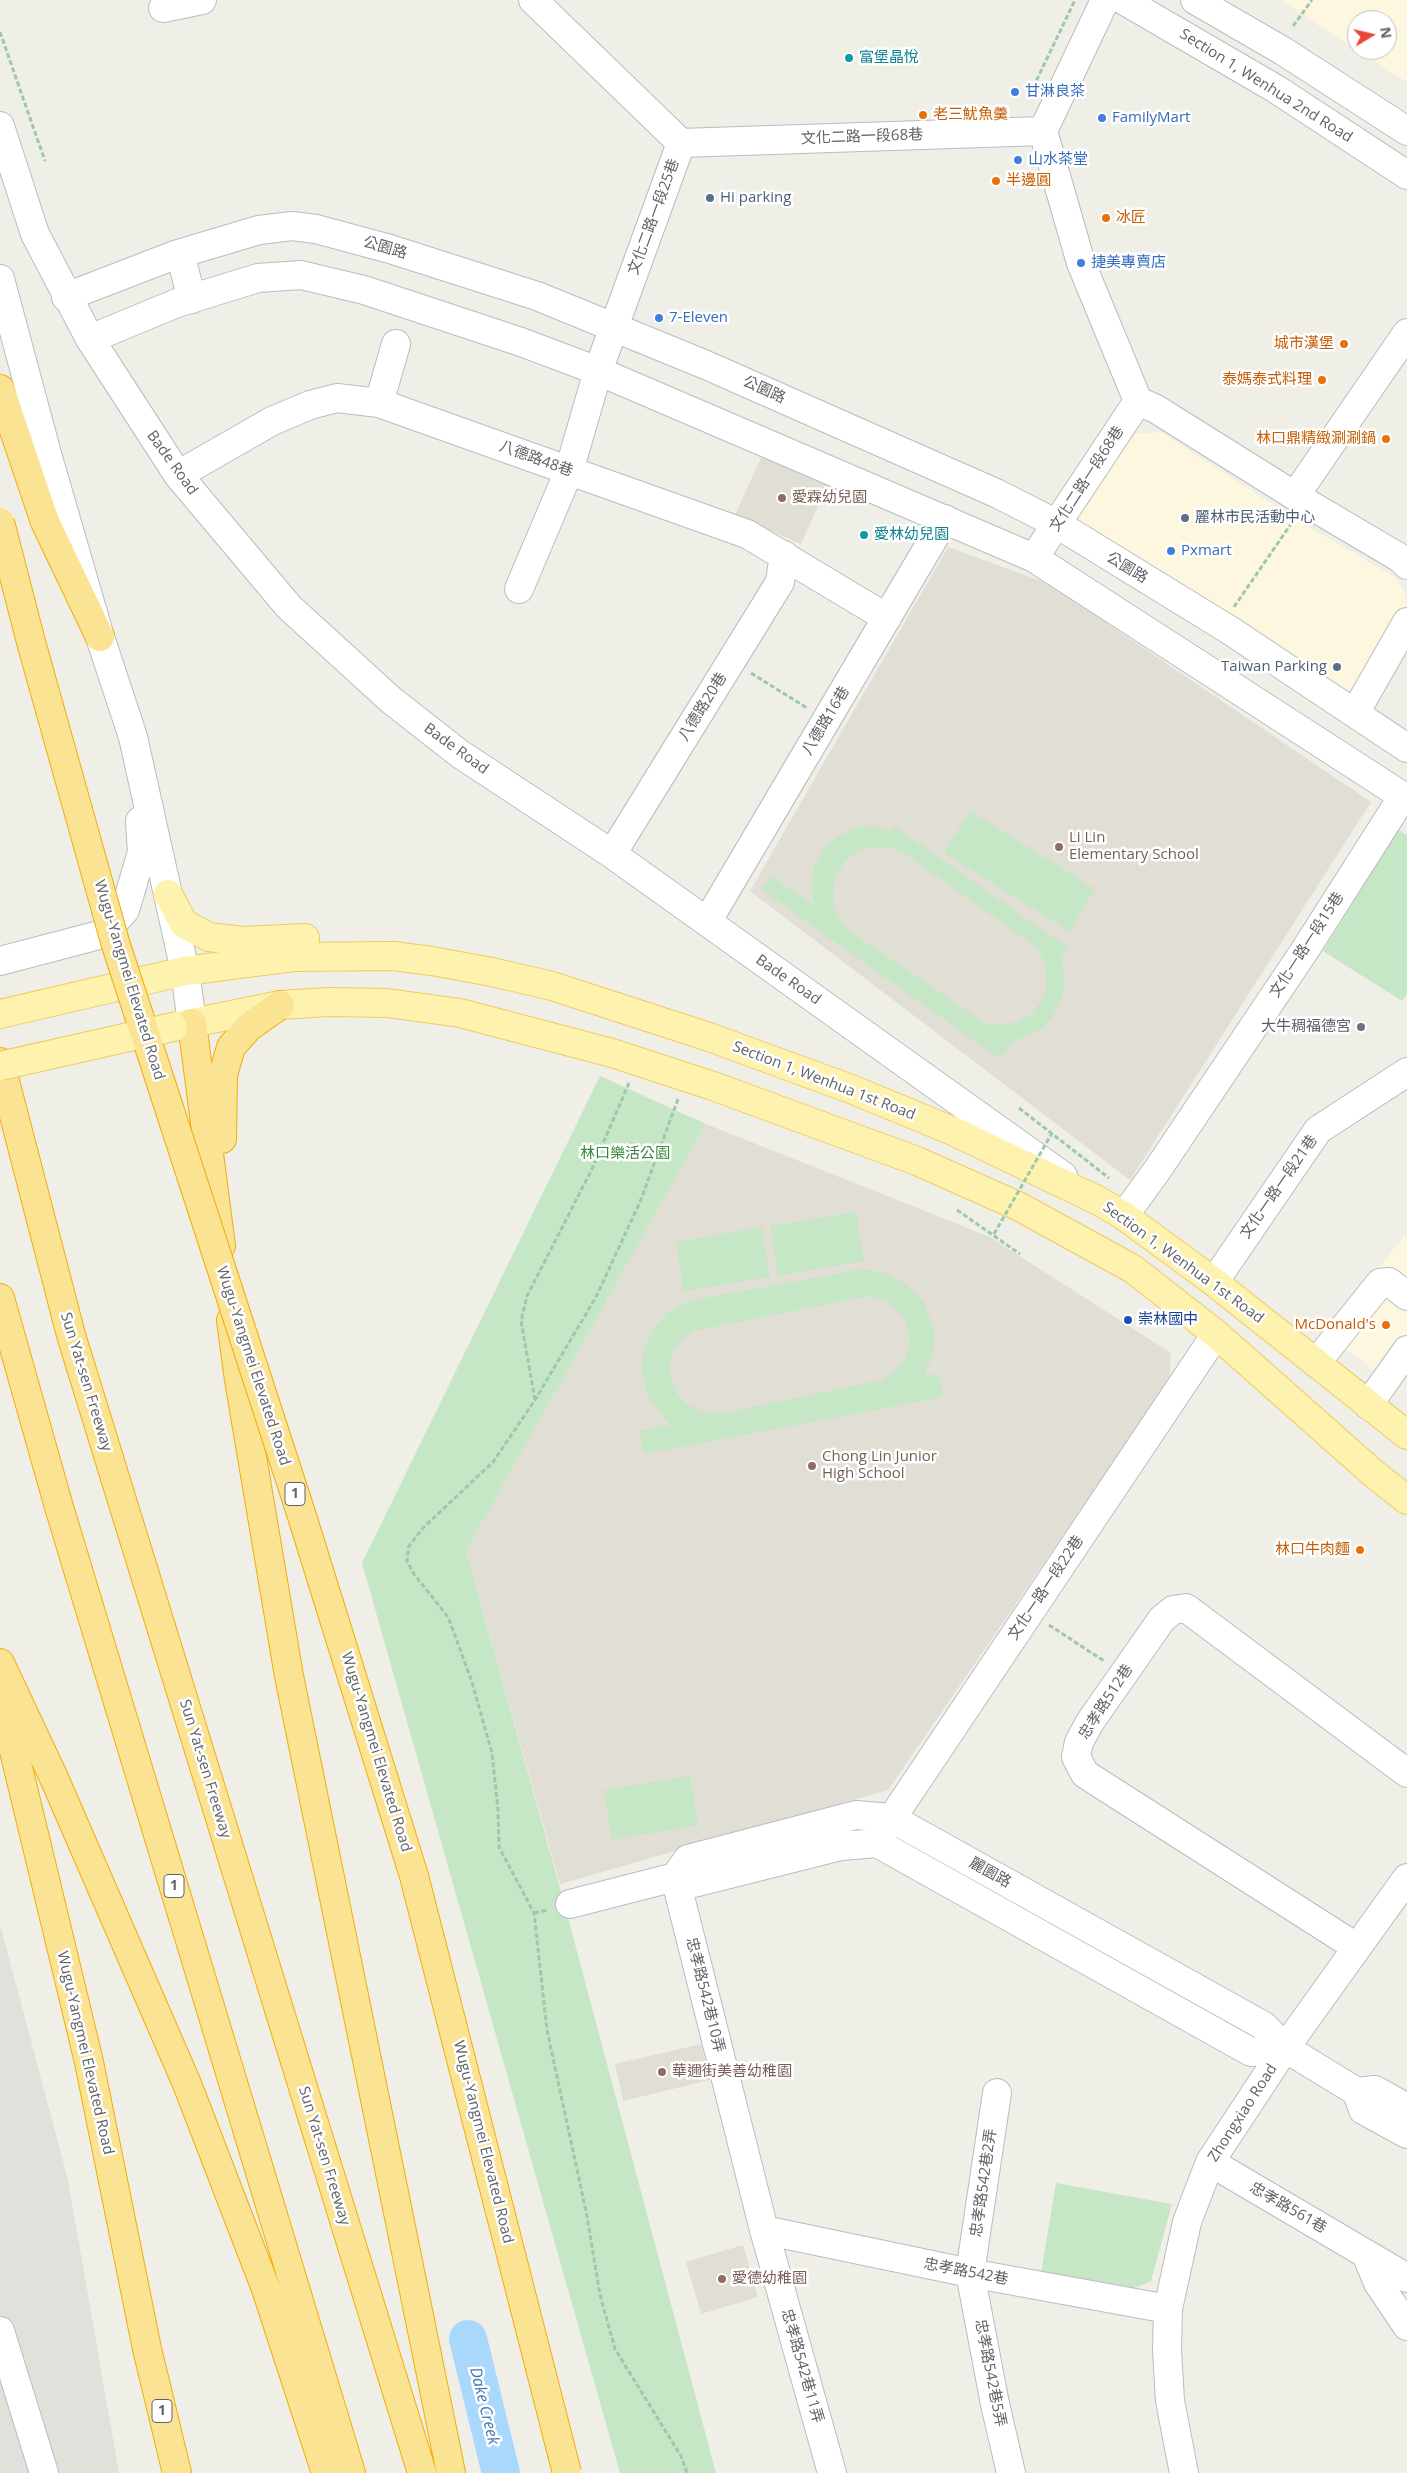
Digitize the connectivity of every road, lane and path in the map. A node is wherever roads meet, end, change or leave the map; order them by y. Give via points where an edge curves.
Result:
1 (202, 0) edge
2 (533, 0) edge
3 (1075, 0) edge
4 (1105, 0) edge
5 (1123, 0) edge
6 (1195, 0) edge
7 (1312, 0) edge
8 (163, 8) dead end
9 (1293, 26) dead end
10 (0, 32) edge
11 (1030, 94) dead end
12 (0, 126) edge
13 (1042, 131) junction
14 (1407, 131) edge
15 (681, 143) junction
16 (45, 161) dead end
17 (1407, 176) edge
18 (180, 254) junction
19 (0, 279) edge
20 (66, 298) junction
21 (192, 299) junction
22 (614, 327) junction
23 (1407, 334) edge
24 (90, 339) junction
25 (396, 344) dead end
26 (598, 371) junction
27 (0, 389) edge
28 (1138, 401) junction
29 (380, 403) junction
30 (569, 471) junction
31 (178, 475) junction
32 (1295, 496) junction
33 (946, 519) junction
34 (0, 522) edge
35 (1057, 524) junction
36 (784, 555) junction
37 (1034, 558) junction
38 (1407, 565) edge
39 (519, 589) dead end
40 (887, 618) junction
41 (1407, 622) edge
42 (1221, 626) junction
43 (100, 637) junction
44 (732, 661) junction
45 (1355, 713) junction
46 (826, 720) junction
47 (133, 737) junction
48 (1407, 748) edge
49 (1405, 797) edge
50 (612, 854) junction
51 (168, 894) junction
52 (706, 922) junction
53 (0, 961) edge
54 (432, 961) junction
55 (185, 970) junction
56 (280, 1006) junction
57 (0, 1014) edge
58 (182, 1025) junction
59 (638, 1061) junction
60 (0, 1064) edge
61 (1407, 1072) edge
62 (686, 1077) junction
63 (1019, 1108) dead end
64 (1052, 1133) junction
65 (1083, 1156) dead end
66 (1099, 1201) junction
67 (957, 1210) dead end
68 (1124, 1216) junction
69 (994, 1234) junction
70 (1020, 1254) dead end
71 (1214, 1282) junction
72 (1407, 1296) edge
73 (0, 1298) edge
74 (1216, 1334) junction
75 (1407, 1350) edge
76 (1316, 1363) junction
77 (239, 1380) junction
78 (535, 1400) junction
79 (1368, 1404) junction
80 (1407, 1436) edge
81 (1407, 1500) edge
82 (1029, 1612) junction
83 (0, 1663) edge
84 (1124, 1673) junction
85 (0, 1693) edge
86 (1407, 1773) edge
87 (891, 1818) junction
88 (877, 1843) junction
89 (675, 1877) junction
90 (1407, 1878) edge
91 (570, 1904) dead end
92 (1356, 1947) junction
93 (1285, 2048) junction
94 (1357, 2092) junction
95 (997, 2093) dead end
96 (1407, 2108) edge
97 (1407, 2134) edge
98 (1210, 2162) junction
99 (764, 2230) junction
100 (1366, 2254) junction
101 (970, 2273) junction
102 (1407, 2278) edge
103 (1168, 2309) junction
104 (1407, 2326) edge
105 (0, 2331) edge
106 (44, 2473) edge
107 (177, 2473) edge
108 (326, 2473) edge
109 (350, 2473) edge
110 (422, 2473) edge
111 (451, 2473) edge
112 (567, 2473) edge
113 (687, 2473) edge
114 (832, 2473) edge
115 (1011, 2473) edge
116 (1184, 2473) edge

1 - 8 street
2 - 15 street, 文化二路一段25巷
3 - 11 path
4 - 13 street
5 - 17 street, Section 1, Wenhua 2nd Road via 1276,89
6 - 14 street via 1283,51
7 - 9 path
10 - 16 path
12 - 20 street, Bade Road via 35,234
13 - 15 street, 文化二路一段68巷
13 - 28 street via 1081,262
15 - 22 street, 文化二路一段25巷
18 - 20 street, 公園路
18 - 21 street
18 - 22 street, 公園路 via 259,230 292,226 316,229 537,296
19 - 43 street
20 - 24 street, Bade Road
21 - 24 street
21 - 26 street via 258,278 300,275 364,290
22 - 26 street, 文化二路一段25巷
22 - 35 street, 公園路 via 998,494
23 - 32 street
24 - 31 street, Bade Road
25 - 29 street
26 - 30 street, 文化二路一段25巷
26 - 33 street
27 - 43 highway via 45,522
28 - 32 street
28 - 35 street, 文化二路一段68巷
29 - 30 street, 八德路48巷
29 - 31 street, 八德路48巷 via 337,398 310,405 272,421
30 - 36 street, 八德路48巷 via 747,534
30 - 39 street, 文化二路一段25巷
31 - 50 street, Bade Road via 289,607 391,700 460,754
32 - 38 street
32 - 42 path via 1295,520
33 - 37 street
33 - 40 street, 八德路16巷
34 - 112 highway, Wugu-Yangmei Elevated Road / 1, bridge via 30,642 115,942 298,1503 414,1876
35 - 37 street, 文化二路一段68巷
35 - 42 street, 公園路
36 - 40 street, 八德路48巷
36 - 44 street, 八德路20巷 via 780,582
37 - 49 street
40 - 46 street, 八德路16巷
41 - 45 street
42 - 45 street, 公園路
43 - 47 street
44 - 46 path
44 - 50 street, 八德路20巷
45 - 48 street, 公園路
46 - 52 street, 八德路16巷
47 - 51 street
47 - 53 street via 142,852 126,910 103,934
49 - 68 street, 文化一路一段15巷
50 - 52 street, Bade Road
51 - 54 main road via 184,924 209,937 244,941 300,938 352,941
51 - 55 street
52 - 66 street, Bade Road
54 - 55 main road, Section 1, Wenhua 1st Road via 392,956 293,957
54 - 66 main road, Section 1, Wenhua 1st Road via 552,986 709,1037 851,1089 955,1132
55 - 57 main road, Section 1, Wenhua 1st Road
55 - 58 street
56 - 58 main road
56 - 59 main road via 328,1002 387,1003 460,1013
56 - 77 highway via 249,1027 232,1048 223,1075 221,1131 240,1327
58 - 60 main road, bridge
58 - 77 highway
59 - 62 main road
59 - 78 path via 590,1171 527,1296 521,1321
60 - 110 highway, Sun Yat-sen Freeway via 71,1335
61 - 71 street, 文化一路一段21巷 via 1318,1130
62 - 74 main road via 918,1161 1018,1206 1133,1269
62 - 78 path via 640,1202 596,1297
63 - 64 path
64 - 65 path
64 - 69 path, bridge
66 - 68 main road, Section 1, Wenhua 1st Road
67 - 69 path
68 - 71 main road, Section 1, Wenhua 1st Road
69 - 70 path
71 - 76 main road, Section 1, Wenhua 1st Road
72 - 76 street via 1389,1282 1380,1283
73 - 109 highway, 1 via 59,1507
74 - 81 main road
74 - 82 street, 文化一路一段22巷
75 - 79 street
76 - 79 main road, Section 1, Wenhua 1st Road
77 - 111 highway via 289,1676
78 - 113 path via 493,1462 423,1528 409,1546 407,1561 448,1617 472,1679 492,1754 499,1847 534,1914 547,2030 614,2350 682,2456
79 - 80 main road, Section 1, Wenhua 1st Road
82 - 84 path
82 - 87 street, 文化一路一段22巷
83 - 108 highway via 54,1778 187,2084 266,2289
84 - 86 street, 忠孝路512巷 via 1162,1619 1174,1610 1186,1608
84 - 92 street, 忠孝路512巷 via 1079,1742 1076,1757 1085,1774
85 - 107 highway, Wugu-Yangmei Elevated Road / 1 via 89,2062 147,2349
87 - 88 street, 文化一路一段22巷
87 - 89 street, 麗園路 via 856,1815 688,1859
87 - 93 street, 麗園路 via 1264,2026
88 - 89 street via 841,1846 694,1883
88 - 93 street, 麗園路 via 1251,2052
89 - 91 street
89 - 99 street, 忠孝路542巷10弄
90 - 92 street, Zhongxiao Road
92 - 93 street, Zhongxiao Road
93 - 94 street, 麗園路
93 - 98 street, Zhongxiao Road
94 - 96 street, 麗園路 via 1375,2090
94 - 97 street via 1363,2110
95 - 101 street, 忠孝路542巷2弄
98 - 100 street, 忠孝路561巷
98 - 103 street, Zhongxiao Road via 1187,2222
99 - 101 street, 忠孝路542巷
99 - 114 street, 忠孝路542巷11弄
100 - 102 street, 忠孝路561巷
100 - 104 street via 1378,2283
101 - 103 street, 忠孝路542巷
101 - 115 street, 忠孝路542巷5弄
103 - 116 street, Zhongxiao Road via 1170,2401
105 - 106 street

